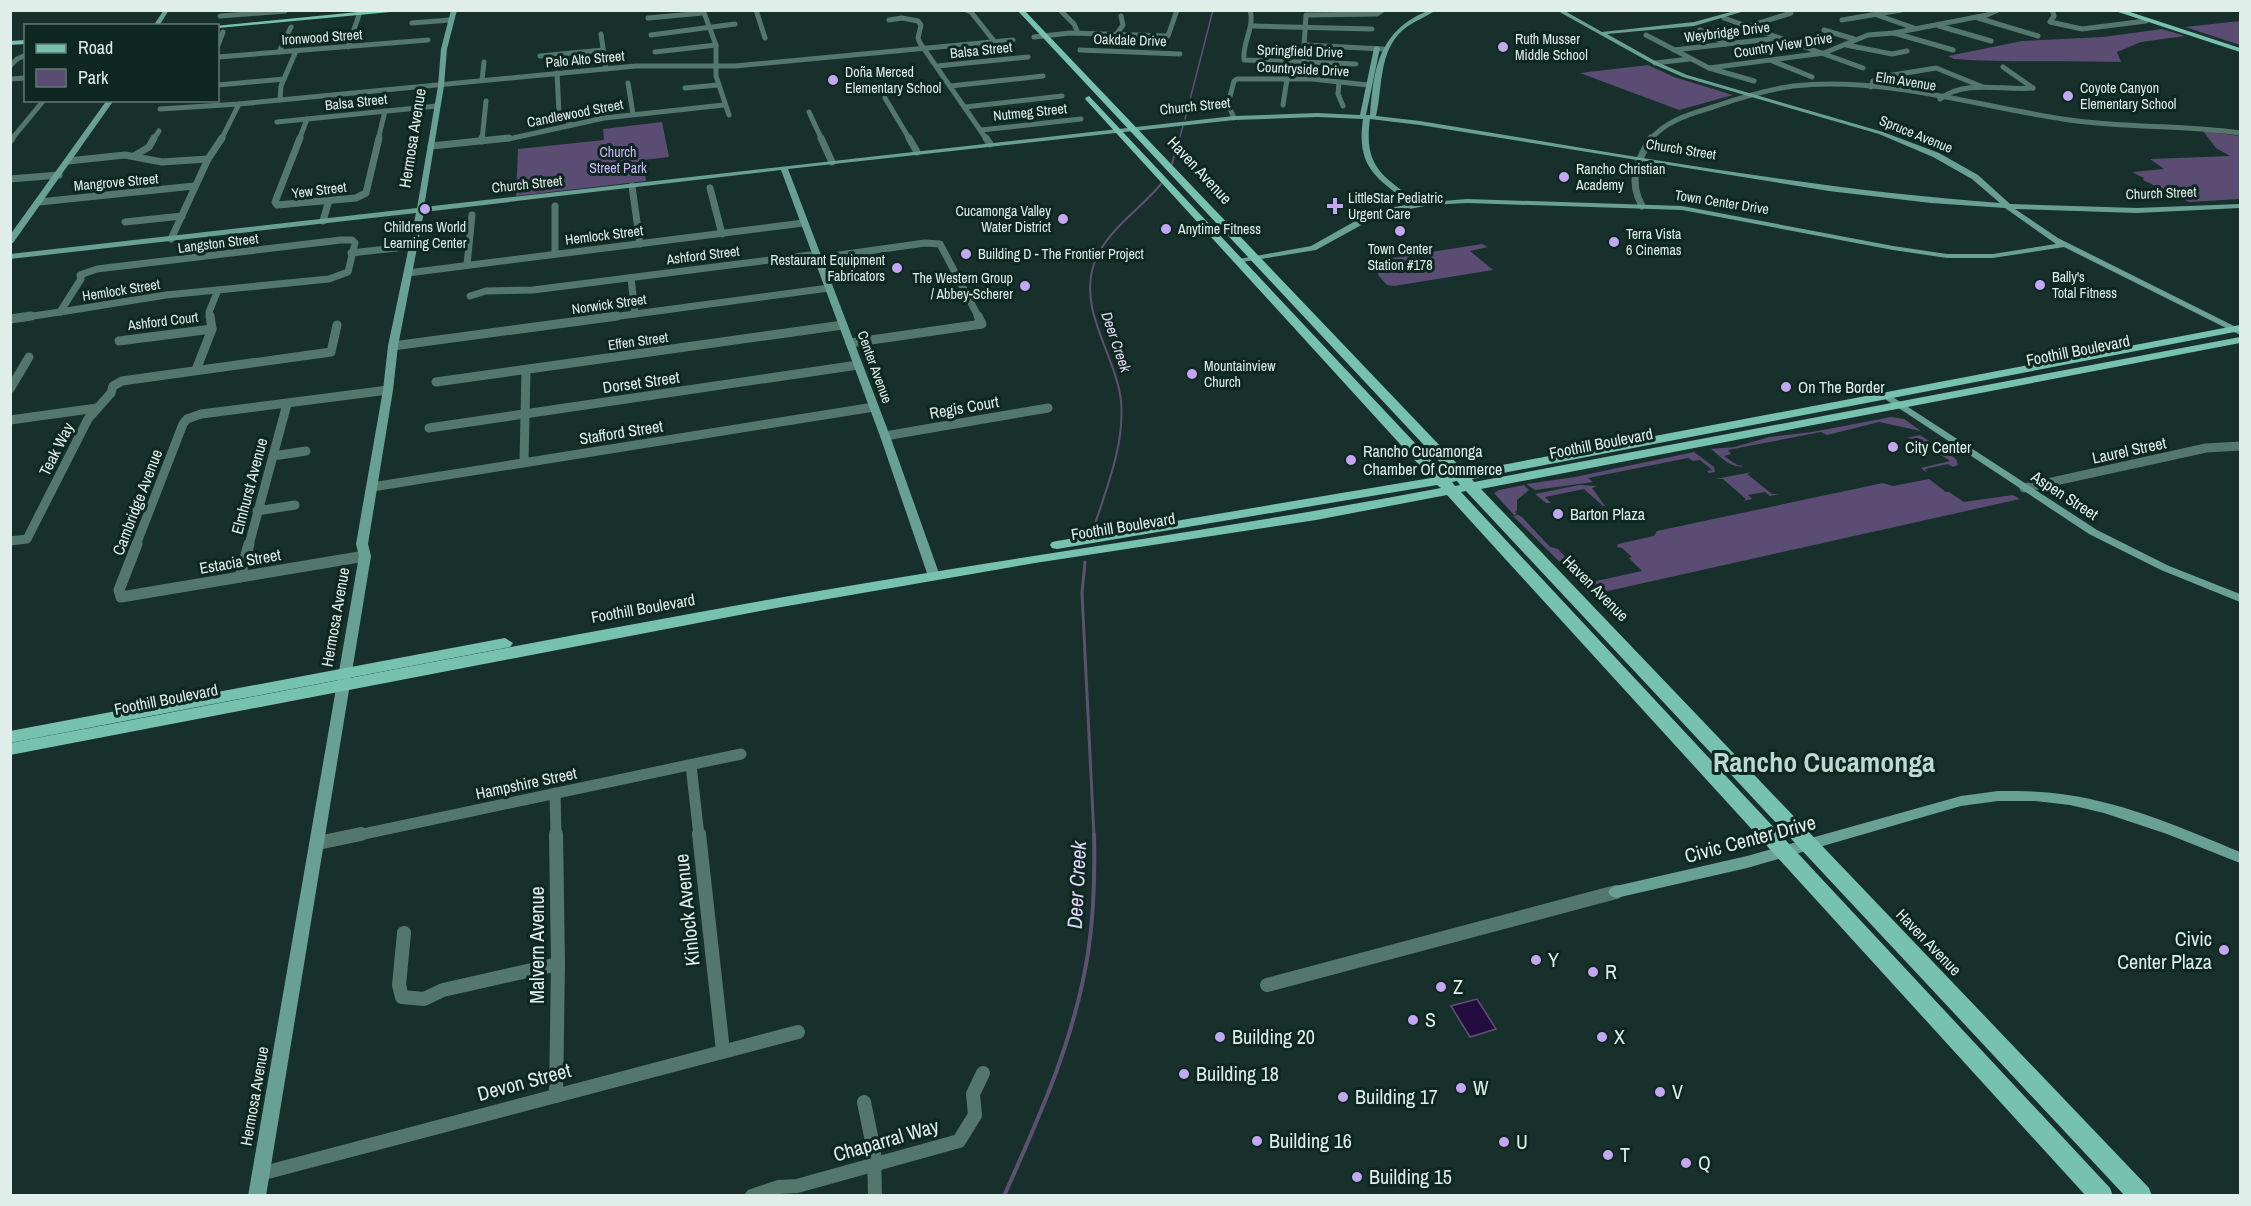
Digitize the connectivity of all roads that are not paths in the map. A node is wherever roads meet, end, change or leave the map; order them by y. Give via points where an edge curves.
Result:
1 (167, 10) edge
2 (409, 10) edge
3 (454, 10) edge
4 (756, 10) edge
5 (966, 10) edge
6 (1010, 10) edge
7 (1020, 10) edge
8 (1060, 10) edge
9 (1177, 10) edge
10 (1250, 10) edge
11 (1383, 10) edge
12 (1425, 10) edge
13 (1434, 10) edge
14 (1558, 10) edge
15 (1746, 10) edge
16 (1863, 10) edge
17 (1901, 10) edge
18 (1998, 10) edge
19 (2052, 10) edge
20 (2115, 10) edge
21 (2126, 10) edge
22 (285, 11) edge
23 (703, 12) edge
24 (1791, 13) dead end
25 (359, 15) junction
26 (1877, 15) junction
27 (220, 16) dead end
28 (1121, 16) dead end
29 (1975, 17) junction
30 (648, 18) dead end
31 (1724, 18) junction
32 (2099, 19) dead end
33 (450, 20) junction
34 (889, 20) dead end
35 (1842, 20) dead end
36 (280, 21) junction
37 (2146, 21) junction
38 (412, 23) dead end
39 (157, 24) edge
40 (735, 24) dead end
41 (2117, 24) junction
42 (1936, 25) junction
43 (1253, 26) junction
44 (1750, 26) junction
45 (291, 27) dead end
46 (709, 27) junction
47 (1305, 27) junction
48 (1916, 28) junction
49 (220, 29) edge
50 (1372, 29) dead end
51 (1700, 30) dead end
52 (1824, 30) dead end
53 (1078, 33) junction
54 (1601, 33) junction
55 (1894, 33) junction
56 (601, 34) dead end
57 (651, 34) dead end
58 (1116, 35) junction
59 (1646, 35) dead end
60 (1044, 36) junction
61 (1147, 36) junction
62 (2038, 36) dead end
63 (1034, 37) junction
64 (765, 38) dead end
65 (1783, 38) junction
66 (1854, 39) junction
67 (428, 40) dead end
68 (1013, 40) dead end
69 (994, 41) junction
70 (1991, 41) dead end
71 (1726, 44) junction
72 (716, 45) junction
73 (1305, 45) junction
74 (1846, 45) junction
75 (348, 47) junction
76 (924, 48) junction
77 (1380, 49) junction
78 (2241, 49) edge
79 (603, 50) junction
80 (1080, 50) dead end
81 (1674, 50) junction
82 (1953, 50) dead end
83 (296, 51) junction
84 (1142, 51) junction
85 (1907, 51) dead end
86 (279, 52) junction
87 (655, 52) dead end
88 (1824, 53) junction
89 (1180, 54) dead end
90 (24, 56) edge
91 (540, 56) dead end
92 (219, 57) edge
93 (1028, 57) dead end
94 (1690, 59) junction
95 (1770, 60) junction
96 (484, 62) dead end
97 (1303, 62) junction
98 (1655, 63) junction
99 (1356, 64) dead end
100 (10, 66) edge
101 (937, 66) junction
102 (717, 67) junction
103 (2003, 67) dead end
104 (1709, 68) junction
105 (1863, 68) dead end
106 (606, 69) junction
107 (557, 73) junction
108 (1042, 76) dead end
109 (1812, 77) dead end
110 (284, 79) junction
111 (483, 80) junction
112 (1287, 80) junction
113 (1754, 81) dead end
114 (1339, 82) junction
115 (628, 83) dead end
116 (441, 84) junction
117 (219, 85) edge
118 (718, 85) junction
119 (1368, 85) junction
120 (950, 86) junction
121 (1871, 87) junction
122 (1983, 87) junction
123 (685, 88) dead end
124 (1062, 96) dead end
125 (1751, 96) junction
126 (885, 98) dead end
127 (1940, 99) junction
128 (280, 100) junction
129 (486, 101) dead end
130 (42, 102) edge
131 (110, 102) edge
132 (239, 104) junction
133 (724, 105) junction
134 (1283, 105) dead end
135 (437, 106) junction
136 (1343, 106) dead end
137 (965, 107) junction
138 (160, 109) dead end
139 (385, 111) junction
140 (809, 112) dead end
141 (633, 114) junction
142 (729, 115) dead end
143 (1368, 116) junction
144 (1232, 117) junction
145 (307, 119) junction
146 (1081, 119) dead end
147 (278, 122) dead end
148 (24, 123) junction
149 (10, 124) edge
150 (570, 125) junction
151 (1132, 128) junction
152 (981, 130) junction
153 (1119, 130) junction
154 (159, 131) dead end
155 (2241, 133) edge
156 (10, 141) edge
157 (482, 141) junction
158 (990, 144) junction
159 (431, 146) junction
160 (917, 152) junction
161 (134, 156) junction
162 (1642, 157) junction
163 (208, 159) junction
164 (68, 160) junction
165 (832, 162) junction
166 (784, 169) junction
167 (58, 175) junction
168 (10, 180) edge
169 (195, 186) junction
170 (632, 186) junction
171 (710, 188) dead end
172 (329, 200) junction
173 (39, 202) junction
174 (2241, 204) edge
175 (1417, 205) junction
176 (555, 206) dead end
177 (1642, 206) junction
178 (2008, 206) junction
179 (420, 210) junction
180 (472, 215) dead end
181 (182, 216) junction
182 (323, 221) junction
183 (125, 222) dead end
184 (803, 223) junction
185 (722, 234) junction
186 (171, 239) junction
187 (10, 241) edge
188 (640, 244) junction
189 (2064, 245) junction
190 (414, 246) junction
191 (351, 254) junction
192 (555, 254) junction
193 (10, 257) edge
194 (818, 258) junction
195 (1256, 259) junction
196 (1239, 261) junction
197 (467, 265) junction
198 (408, 273) junction
199 (631, 278) junction
200 (829, 288) junction
201 (218, 290) junction
202 (470, 296) dead end
203 (59, 313) junction
204 (635, 314) junction
205 (10, 319) edge
206 (337, 325) dead end
207 (843, 326) junction
208 (212, 328) junction
209 (2239, 332) edge
210 (118, 341) dead end
211 (850, 343) junction
212 (393, 346) junction
213 (29, 357) dead end
214 (858, 365) junction
215 (196, 370) junction
216 (526, 370) junction
217 (436, 382) dead end
218 (10, 389) edge
219 (388, 390) junction
220 (1884, 395) junction
221 (287, 404) junction
222 (1899, 405) junction
223 (874, 407) junction
224 (97, 408) junction
225 (1048, 408) dead end
226 (525, 414) junction
227 (10, 420) edge
228 (429, 428) dead end
229 (885, 436) junction
230 (2241, 446) edge
231 (306, 451) dead end
232 (273, 456) junction
233 (524, 462) junction
234 (1466, 482) junction
235 (1446, 485) junction
236 (372, 487) junction
237 (2024, 488) junction
238 (295, 505) dead end
239 (257, 511) junction
240 (10, 541) edge
241 (365, 556) junction
242 (933, 571) junction
243 (240, 577) junction
244 (121, 597) joint
245 (2241, 598) edge
246 (344, 679) junction
247 (10, 737) edge
248 (10, 749) edge
249 (741, 754) dead end
250 (690, 765) junction
251 (555, 794) junction
252 (318, 843) junction
253 (1809, 846) junction
254 (1787, 853) junction
255 (2241, 858) edge
256 (1616, 892) joint
257 (404, 933) dead end
258 (558, 964) junction
259 (1267, 985) dead end
260 (798, 1032) dead end
261 (723, 1051) junction
262 (983, 1073) dead end
263 (556, 1095) junction
264 (864, 1102) dead end
265 (873, 1165) junction
266 (260, 1174) junction
267 (257, 1196) edge
268 (752, 1196) edge
269 (875, 1196) edge
270 (2102, 1196) edge
271 (2141, 1196) edge

1 - 39 street
2 - 25 main road
3 - 33 street, Hermosa Avenue
4 - 64 street
5 - 69 street
6 - 63 main road, Haven Avenue
7 - 60 main road, Haven Avenue
8 - 53 street
9 - 61 street via 1168,36
10 - 43 street
11 - 47 street via 1377,14 1309,14
12 - 77 street via 1391,29
13 - 77 street via 1403,26
14 - 54 street, Spruce Avenue
15 - 31 street
16 - 26 street
17 - 26 street
18 - 29 street, Country View Drive
19 - 41 street via 2050,22 2082,29
20 - 37 main road
21 - 78 main road
22 - 27 street
22 - 36 street
23 - 30 street
23 - 46 street
24 - 44 street
25 - 36 main road
25 - 75 street
26 - 35 street
26 - 48 street
28 - 58 street via 1123,25
29 - 42 street, Country View Drive
29 - 62 street
31 - 44 street
31 - 54 street
32 - 41 street
33 - 38 street
33 - 116 street, Hermosa Avenue
34 - 76 street via 918,21 918,38
36 - 49 main road
37 - 41 street
37 - 78 main road
40 - 46 street
42 - 48 street, Country View Drive
42 - 70 street
43 - 47 street
43 - 97 street, Springfield Drive via 1244,60
44 - 65 street
45 - 86 street
46 - 57 street
46 - 72 street
47 - 50 street
47 - 73 street
48 - 55 street, Country View Drive
51 - 71 street
52 - 66 street
53 - 58 street
53 - 60 street
54 - 98 street, Spruce Avenue
55 - 66 street, Country View Drive
55 - 82 street
56 - 79 street
58 - 61 street
59 - 81 street
60 - 63 street
60 - 151 main road, Haven Avenue
61 - 84 street
63 - 153 main road, Haven Avenue
65 - 71 street, Weybridge Drive
65 - 88 street
66 - 74 street, Country View Drive
67 - 75 street, Ironwood Street
68 - 69 street, Palo Alto Street
69 - 76 street, Palo Alto Street
71 - 81 street, Weybridge Drive
72 - 87 street
72 - 102 street
73 - 77 street
73 - 97 street
74 - 85 street via 1892,54
74 - 88 street, Country View Drive
75 - 83 street, Ironwood Street
76 - 101 street
76 - 102 street, Palo Alto Street
77 - 119 street
77 - 143 street
79 - 91 street
79 - 106 street
80 - 84 street, Oakdale Drive
81 - 94 street
83 - 86 street, Ironwood Street
83 - 110 street
84 - 89 street, Oakdale Drive
86 - 92 street, Ironwood Street
88 - 95 street, Country View Drive
88 - 105 street
90 - 100 street
93 - 101 street, Balsa Street
94 - 98 street
94 - 104 street
95 - 104 street, Country View Drive
95 - 109 street
96 - 111 street
97 - 99 street, Springfield Drive
98 - 125 street, Spruce Avenue via 1692,79
101 - 120 street
102 - 106 street, Palo Alto Street
102 - 118 street
103 - 122 street via 2033,88
104 - 113 street
106 - 107 street, Palo Alto Street
107 - 111 street, Palo Alto Street
107 - 150 street via 559,113
108 - 120 street
110 - 117 street
110 - 128 street
111 - 116 street, Palo Alto Street
112 - 114 street, Countryside Drive
112 - 134 street
112 - 144 street, Countryside Drive via 1234,81 1227,106
114 - 119 street, Countryside Drive
114 - 136 street via 1337,97
115 - 141 street
116 - 128 street, Palo Alto Street
116 - 135 street, Hermosa Avenue
118 - 123 street
118 - 133 street
119 - 143 street
120 - 137 street
121 - 122 street via 1873,81 1887,76 1936,68
121 - 125 street, Elm Avenue via 1794,86
121 - 127 street, Elm Avenue
122 - 127 street via 1957,90
124 - 137 street
125 - 162 street, Elm Avenue via 1665,126 1649,141
125 - 178 street, Spruce Avenue via 1919,147 1975,177
126 - 160 street
127 - 155 street, Elm Avenue via 2079,122 2189,126
128 - 132 street, Palo Alto Street
129 - 157 street
130 - 148 street
131 - 164 street
132 - 138 street, Palo Alto Street
132 - 163 street via 218,149
133 - 141 street, Candlewood Street
133 - 142 street
135 - 139 street, Balsa Street
135 - 159 street, Hermosa Avenue
137 - 152 street
139 - 145 street, Balsa Street
139 - 172 street, Yew Street via 366,193
140 - 165 street
141 - 150 street, Candlewood Street
143 - 144 street, Church Street
143 - 162 street, Church Street
143 - 175 street via 1363,140 1367,161
144 - 151 street, Church Street
145 - 147 street, Balsa Street
145 - 172 street, Yew Street via 275,202 277,205
146 - 152 street, Nutmeg Street
148 - 149 street
148 - 156 street
150 - 157 street, Candlewood Street
151 - 153 street, Church Street
151 - 195 main road, Haven Avenue
152 - 158 street
153 - 158 street, Church Street
153 - 196 main road, Haven Avenue
154 - 161 street via 149,147
157 - 159 street, Candlewood Street
158 - 160 street, Church Street
159 - 179 street, Hermosa Avenue
160 - 165 street, Church Street
161 - 163 street via 162,162
161 - 164 street
162 - 177 street, Elm Avenue via 1632,177 1632,187
162 - 178 street, Church Street via 1872,195
163 - 169 street
164 - 167 street
165 - 166 street, Church Street
166 - 170 street, Church Street
166 - 184 street, Center Avenue
167 - 168 street
167 - 173 street
169 - 173 street, Mangrove Street
169 - 181 street
170 - 179 street, Church Street
170 - 188 street
171 - 185 street
172 - 182 street
173 - 187 street
174 - 178 street, Church Street via 2126,212
175 - 177 street, Town Center Drive via 1482,201
175 - 195 street, Town Center Drive via 1372,217 1313,248
176 - 192 street
177 - 189 street, Town Center Drive via 1716,213 1933,255 1993,256
178 - 189 street, Spruce Avenue
179 - 182 street, Church Street
179 - 190 street, Hermosa Avenue
180 - 197 street
181 - 183 street
181 - 186 street
182 - 186 street, Church Street
184 - 185 street, Hemlock Street
184 - 194 street, Center Avenue
185 - 188 street, Hemlock Street
186 - 193 street, Church Street
188 - 192 street, Hemlock Street
189 - 209 street, Spruce Avenue
190 - 191 street
190 - 198 street, Hermosa Avenue
191 - 201 street, Hemlock Street via 348,272 334,278
191 - 203 street, Langston Street via 356,243 341,240 86,272 80,275
192 - 197 street, Hemlock Street
194 - 199 street, Ashford Street via 810,255
194 - 200 street, Center Avenue
194 - 211 street, Ashford Street via 940,244 982,324
195 - 196 street, Town Center Drive
195 - 234 main road, Haven Avenue
196 - 235 main road, Haven Avenue
197 - 198 street, Hemlock Street
198 - 212 street, Hermosa Avenue
199 - 202 street, Ashford Street via 533,290 486,291
199 - 204 street
200 - 204 street, Norwick Street
200 - 207 street, Center Avenue
201 - 203 street, Hemlock Street
201 - 208 street via 209,312
203 - 205 street, Hemlock Street
204 - 212 street, Norwick Street
206 - 215 street via 330,352
207 - 211 street, Center Avenue
207 - 216 street, Effen Street
208 - 210 street, Ashford Court
208 - 215 street
209 - 220 main road, Foothill Boulevard
209 - 222 main road, Foothill Boulevard
211 - 214 street, Center Avenue
212 - 219 street, Hermosa Avenue
213 - 218 street
214 - 223 street, Center Avenue
214 - 226 street, Dorset Street
215 - 224 street, Teak Way via 122,381 113,386
216 - 217 street, Effen Street
216 - 226 street
219 - 221 street
219 - 236 street, Hermosa Avenue
220 - 222 street, Aspen Street
220 - 234 main road, Foothill Boulevard
221 - 232 street, Elmhurst Avenue
221 - 244 street, Cambridge Avenue via 187,419 119,590
222 - 234 main road, Foothill Boulevard
222 - 237 street, Aspen Street
223 - 229 street, Center Avenue
223 - 233 street, Stafford Street
224 - 227 street
224 - 240 street, Teak Way via 27,539
225 - 229 street, Regis Court
226 - 228 street, Dorset Street
226 - 233 street
229 - 242 street, Center Avenue
230 - 237 street, Laurel Street via 2206,448
231 - 232 street
232 - 239 street, Elmhurst Avenue
233 - 236 street, Stafford Street
234 - 235 main road, Foothill Boulevard
234 - 253 main road, Haven Avenue
235 - 242 main road, Foothill Boulevard via 1274,524
235 - 254 main road, Haven Avenue
236 - 241 street, Hermosa Avenue via 362,544
237 - 245 street, Aspen Street via 2127,550
238 - 239 street
239 - 243 street, Elmhurst Avenue
241 - 243 street, Estacia Street
241 - 246 street, Hermosa Avenue
242 - 246 main road, Foothill Boulevard
243 - 244 street, Estacia Street
246 - 247 main road, Foothill Boulevard
246 - 248 main road, Foothill Boulevard
246 - 252 street, Hermosa Avenue
249 - 250 street, Hampshire Street
250 - 251 street, Hampshire Street
250 - 261 street, Kinlock Avenue
251 - 252 street, Hampshire Street
251 - 258 street, Malvern Avenue
252 - 266 street, Hermosa Avenue
253 - 254 street, Civic Center Drive
253 - 255 street, Civic Center Drive via 1961,801 1989,795 2022,795 2082,802 2128,813
253 - 271 main road, Haven Avenue
254 - 256 street, Civic Center Drive
254 - 270 main road, Haven Avenue
256 - 259 street, Civic Center Drive
257 - 258 street via 399,986 402,997 424,999 443,990
258 - 263 street, Malvern Avenue
260 - 261 street, Devon Street
261 - 263 street, Devon Street
262 - 265 street, Chaparral Way via 973,1094 975,1115 960,1141
263 - 266 street, Devon Street
264 - 265 street
265 - 268 street, Chaparral Way
265 - 269 street
266 - 267 street, Hermosa Avenue

